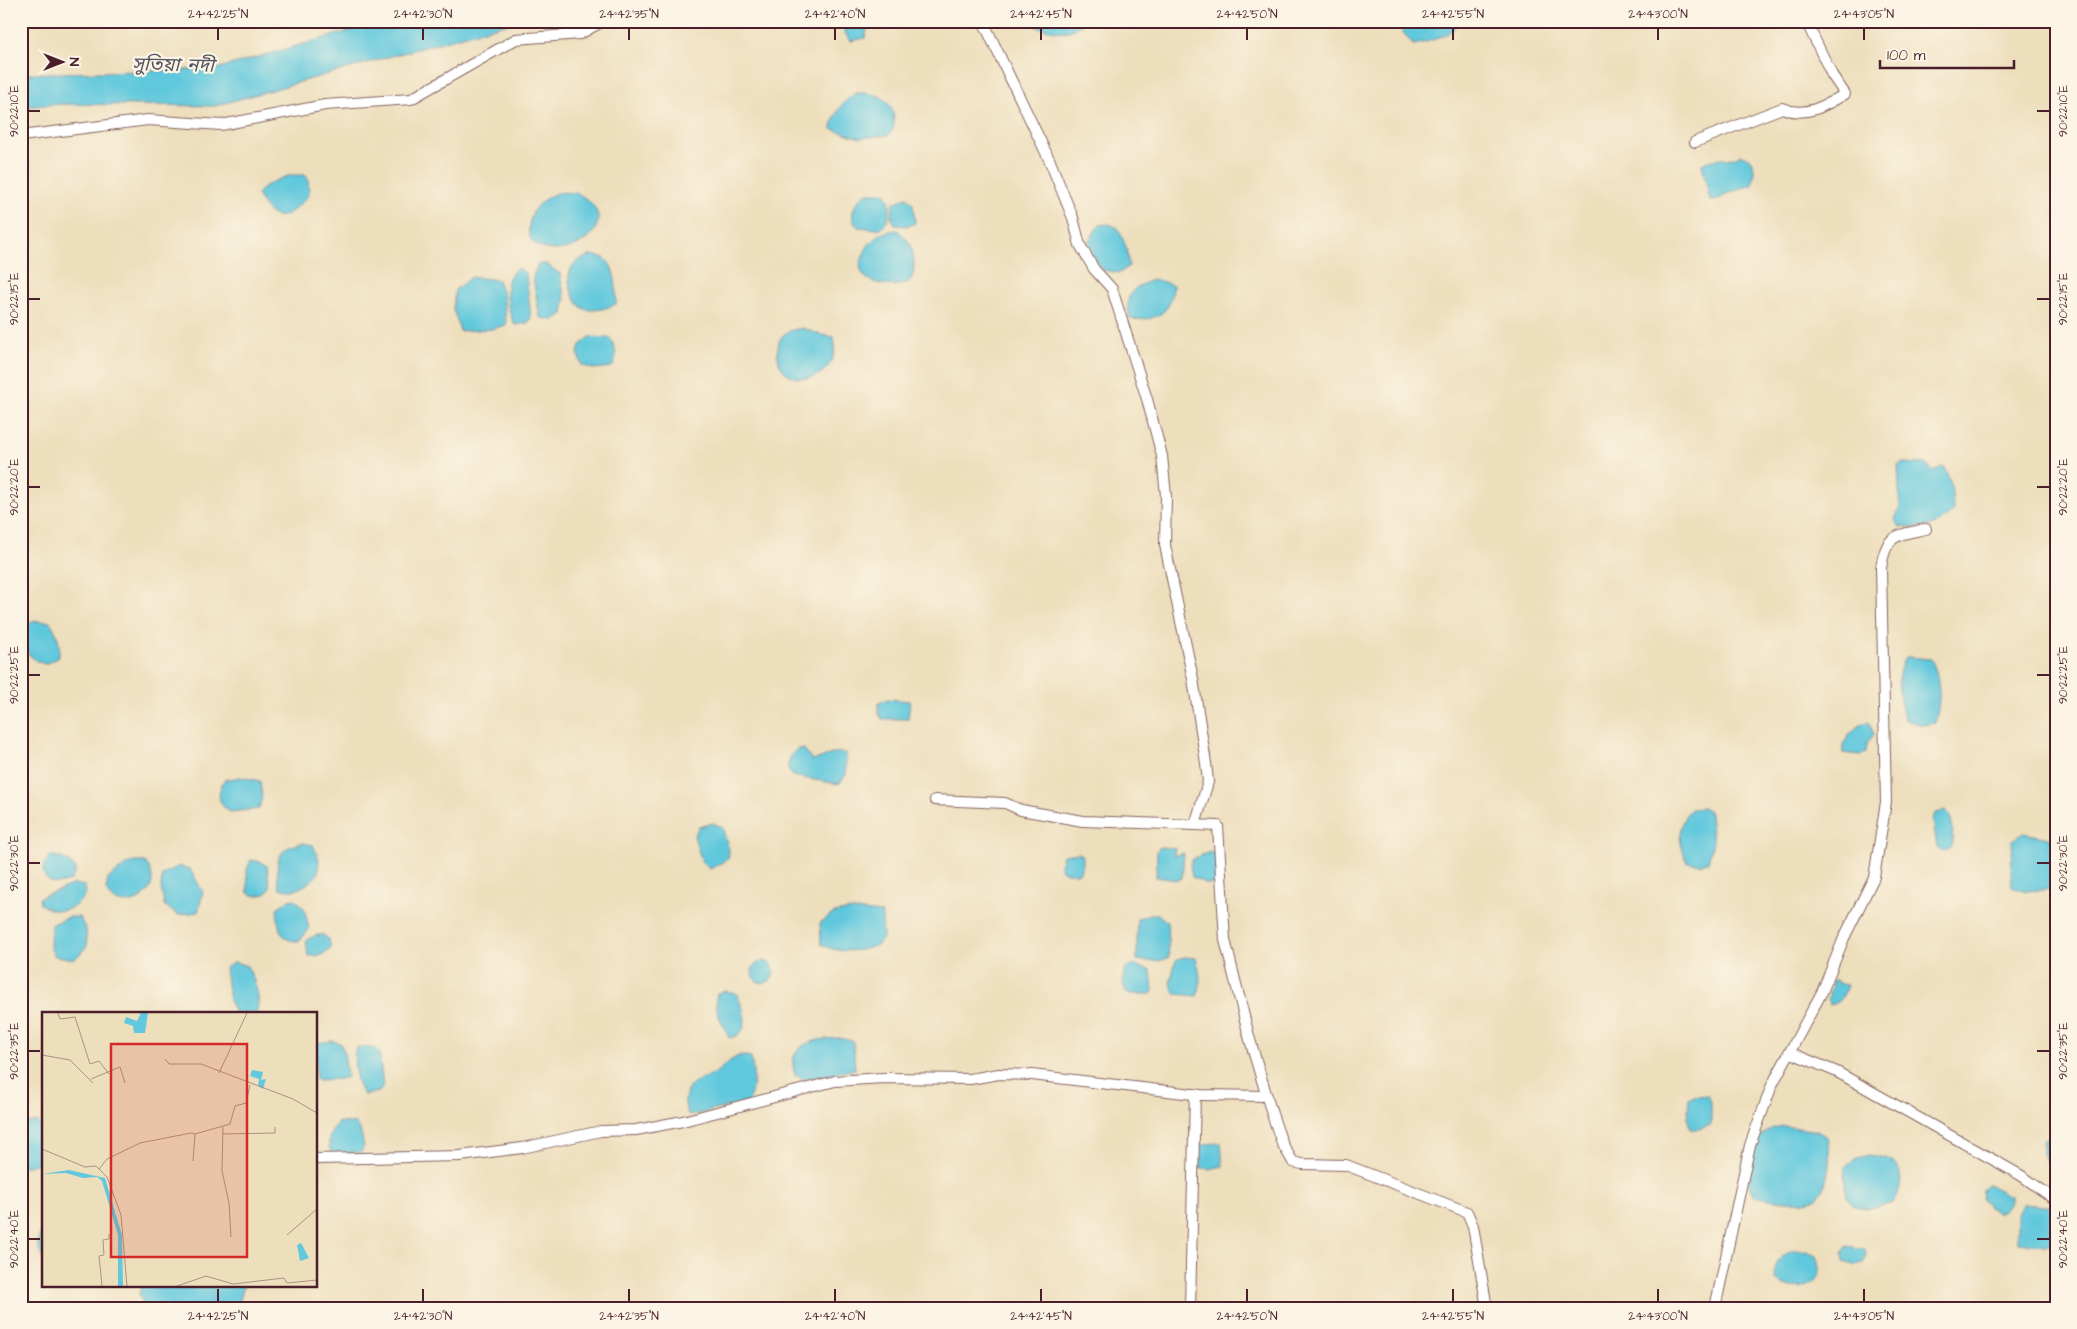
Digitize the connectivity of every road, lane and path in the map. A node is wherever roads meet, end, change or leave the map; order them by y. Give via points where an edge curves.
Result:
1 (603, 21) edge
2 (983, 21) edge
3 (1806, 21) edge
4 (21, 136) edge
5 (1695, 142) dead end
6 (1926, 529) dead end
7 (935, 800) dead end
8 (1195, 825) junction
9 (1789, 1052) junction
10 (1195, 1094) junction
11 (1267, 1096) junction
12 (318, 1159) edge
13 (2056, 1200) edge
14 (1190, 1308) edge
15 (1486, 1308) edge
16 (1715, 1308) edge

1 - 4 street via 580,34 516,38 410,100 325,105 221,125 148,120
2 - 8 street via 1049,159 1080,245 1094,269 1112,289 1147,399 1162,456 1166,496 1165,544 1206,763 1208,782
3 - 5 street via 1845,94 1826,106 1811,110 1800,112 1782,108
6 - 9 street via 1894,536 1884,550 1881,568 1886,802 1874,877 1822,992
7 - 8 street via 1004,803 1021,810 1083,821
8 - 11 street via 1218,826 1225,940
9 - 13 street via 1845,1076 2022,1176
9 - 16 street via 1772,1085 1750,1145
10 - 11 street
10 - 12 street via 1104,1086 1075,1079 1032,1075 835,1081 683,1121 636,1130 601,1132 522,1148 460,1156
10 - 14 street
11 - 15 street via 1282,1143 1293,1162 1346,1166 1467,1212 1473,1226

